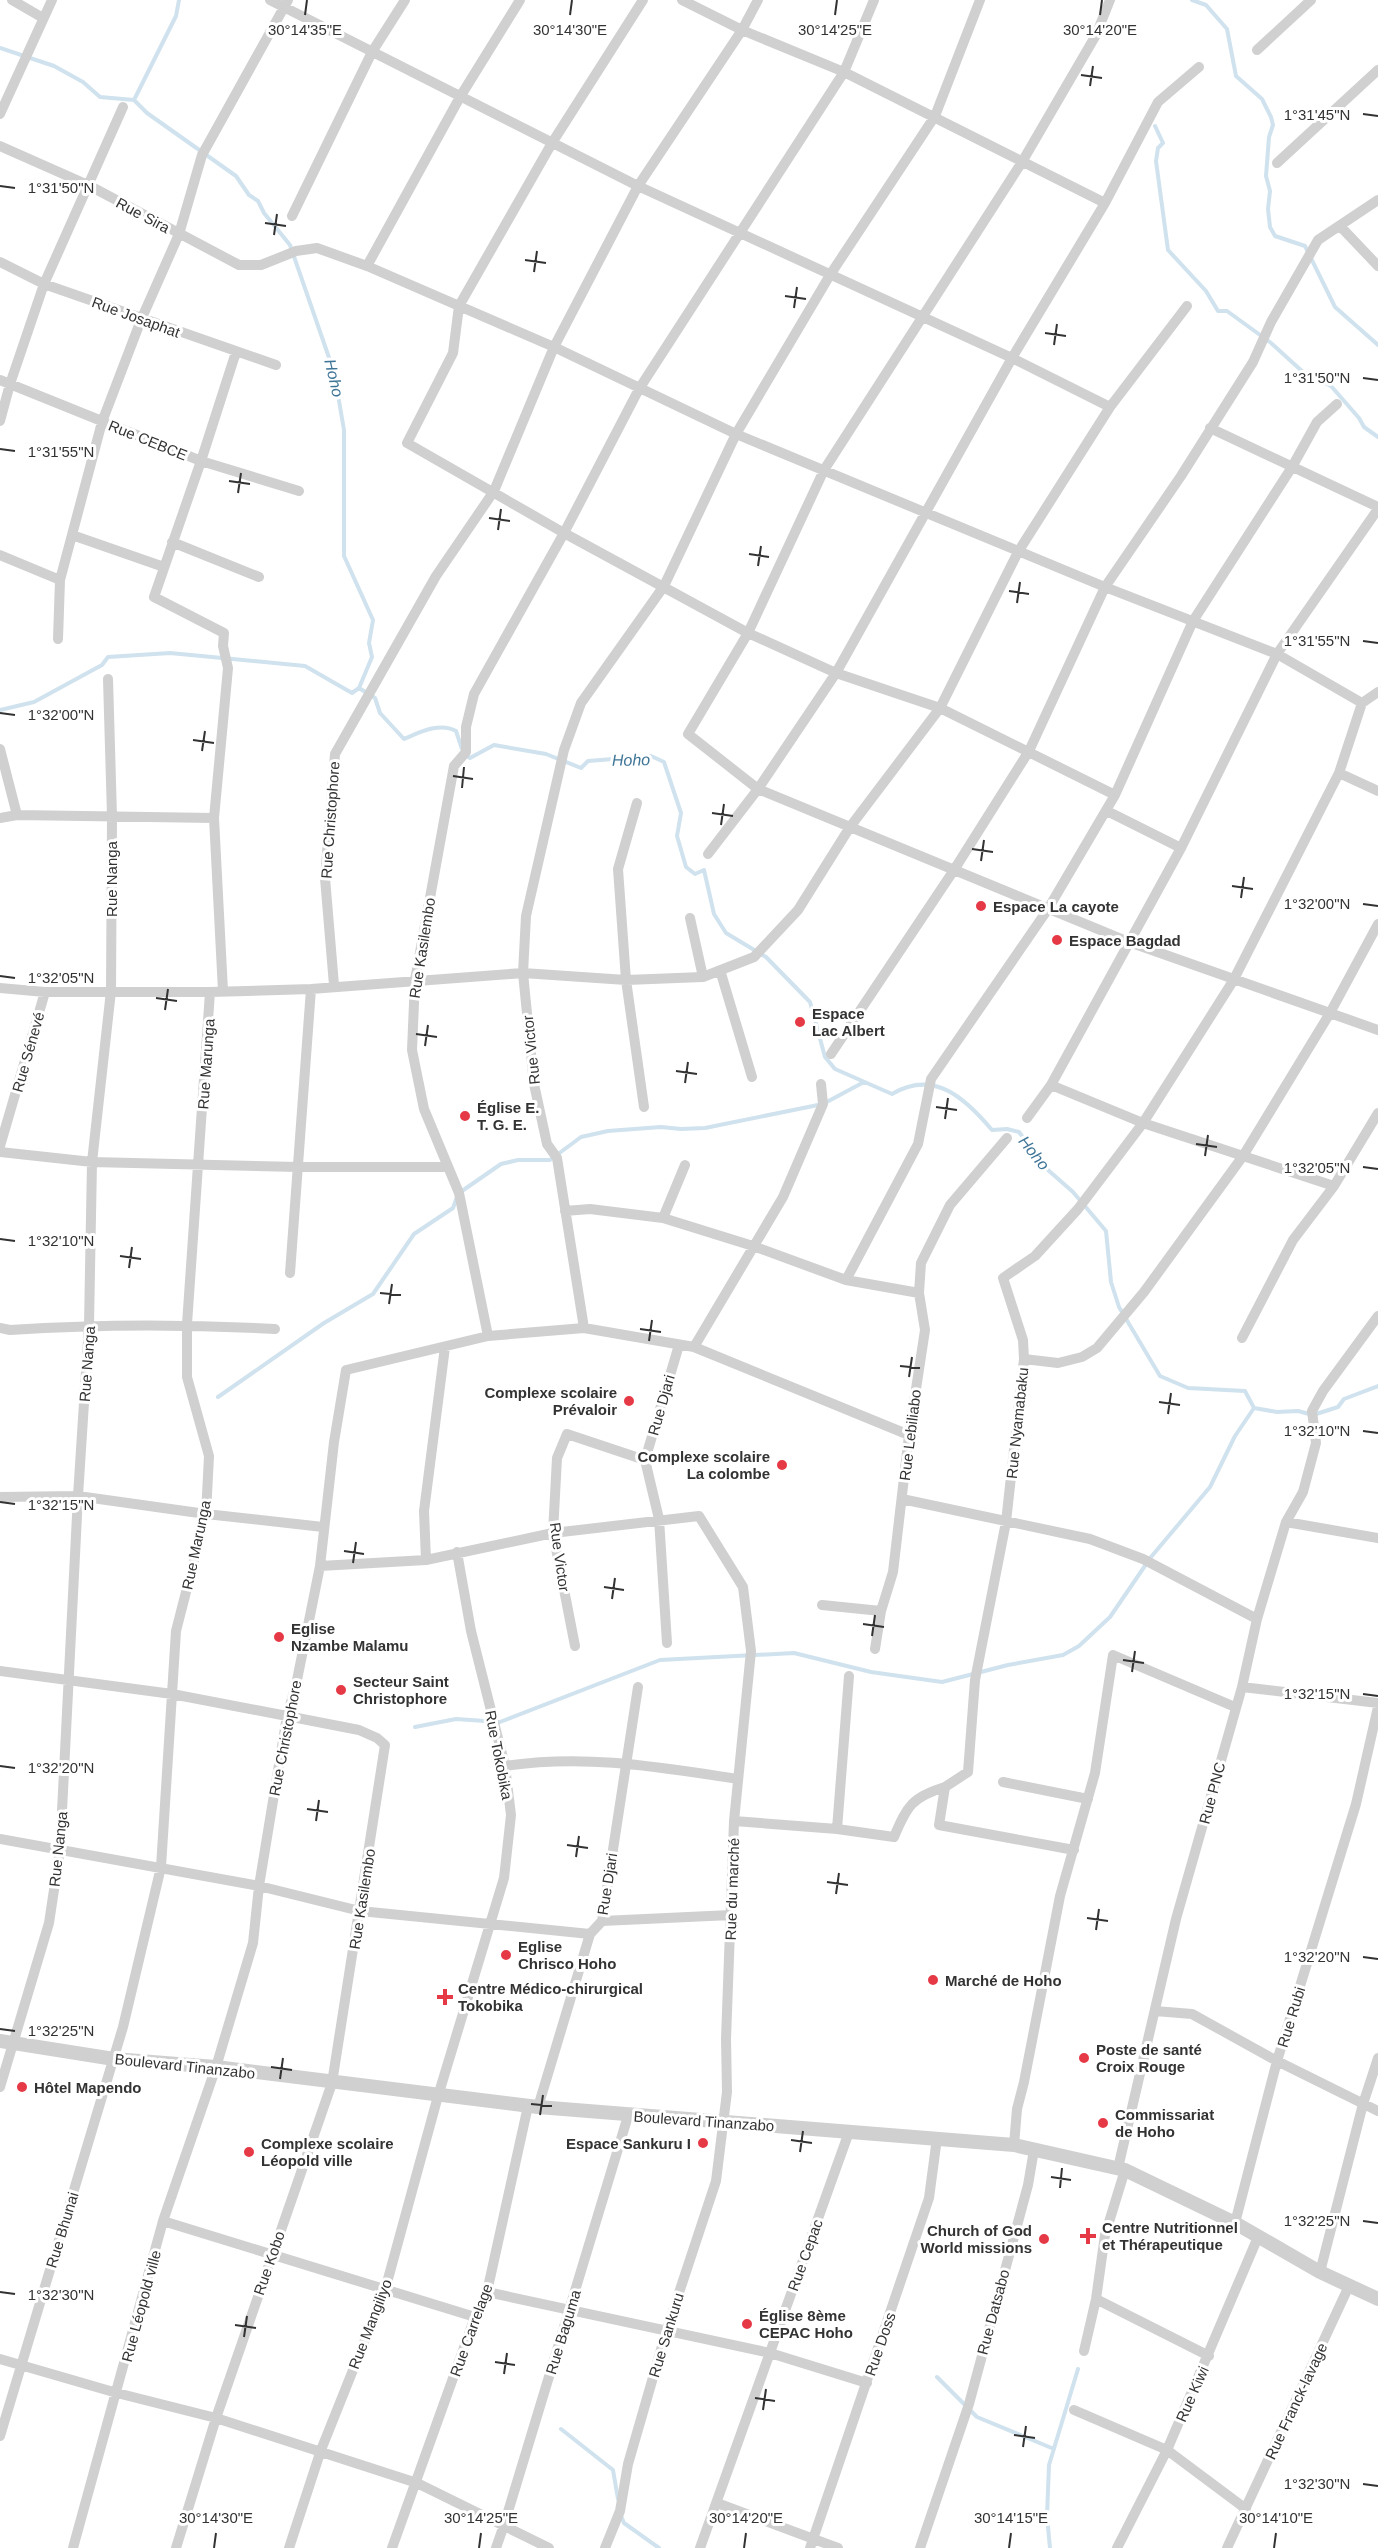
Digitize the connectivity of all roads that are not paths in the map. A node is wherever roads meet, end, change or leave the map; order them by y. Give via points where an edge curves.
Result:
1 (12, 0) edge
2 (52, 0) edge
3 (270, 0) edge
4 (405, 0) edge
5 (520, 0) edge
6 (644, 0) edge
7 (682, 0) edge
8 (758, 0) edge
9 (874, 0) edge
10 (980, 0) edge
11 (1110, 0) edge
12 (1311, 0) edge
13 (286, 3) edge
14 (43, 18) junction
15 (742, 30) junction
16 (1257, 50) dead end
17 (372, 52) junction
18 (1199, 67) dead end
19 (1378, 70) edge
20 (844, 72) junction
21 (460, 97) junction
22 (123, 107) dead end
23 (0, 114) edge
24 (935, 116) junction
25 (552, 143) junction
26 (0, 146) edge
27 (1022, 162) junction
28 (1277, 163) dead end
29 (88, 185) junction
30 (638, 186) junction
31 (1378, 200) edge
32 (1105, 203) junction
33 (292, 216) dead end
34 (1340, 226) junction
35 (740, 231) junction
36 (179, 234) junction
37 (0, 261) edge
38 (367, 266) junction
39 (1378, 266) edge
40 (830, 275) junction
41 (44, 284) junction
42 (459, 306) junction
43 (1187, 306) dead end
44 (920, 317) junction
45 (141, 320) junction
46 (554, 347) junction
47 (236, 352) junction
48 (1012, 358) junction
49 (276, 365) dead end
50 (5, 382) edge
51 (639, 388) junction
52 (1337, 405) dead end
53 (1110, 407) junction
54 (0, 421) edge
55 (102, 422) junction
56 (1210, 429) junction
57 (736, 435) junction
58 (201, 461) junction
59 (1292, 467) junction
60 (824, 470) junction
61 (299, 491) dead end
62 (494, 491) junction
63 (1378, 508) edge
64 (925, 514) junction
65 (564, 533) junction
66 (72, 535) junction
67 (172, 542) junction
68 (1018, 552) junction
69 (0, 555) edge
70 (164, 567) junction
71 (259, 578) dead end
72 (60, 580) junction
73 (664, 586) junction
74 (1105, 587) junction
75 (1193, 621) junction
76 (748, 633) junction
77 (58, 639) dead end
78 (1277, 654) junction
79 (836, 673) junction
80 (108, 679) dead end
81 (1378, 692) edge
82 (1362, 703) junction
83 (940, 708) junction
84 (0, 749) edge
85 (1029, 751) junction
86 (1339, 773) junction
87 (758, 789) junction
88 (1378, 790) edge
89 (1115, 795) junction
90 (637, 802) dead end
91 (1107, 811) junction
92 (16, 815) junction
93 (112, 816) junction
94 (0, 818) edge
95 (214, 818) junction
96 (850, 827) junction
97 (1181, 849) junction
98 (708, 854) dead end
99 (954, 870) junction
100 (1048, 909) junction
101 (690, 918) dead end
102 (1378, 924) edge
103 (1129, 942) junction
104 (720, 970) junction
105 (523, 973) junction
106 (703, 977) junction
107 (415, 980) junction
108 (626, 980) junction
109 (1233, 981) junction
110 (334, 985) junction
111 (0, 988) edge
112 (311, 988) junction
113 (111, 991) junction
114 (224, 991) junction
115 (45, 992) junction
116 (210, 992) junction
117 (1330, 1013) junction
118 (1378, 1030) edge
119 (831, 1054) dead end
120 (752, 1077) dead end
121 (821, 1084) dead end
122 (1051, 1085) junction
123 (644, 1107) dead end
124 (1378, 1113) edge
125 (1027, 1118) dead end
126 (1143, 1123) junction
127 (1007, 1138) dead end
128 (0, 1146) edge
129 (0, 1152) edge
130 (1243, 1156) junction
131 (92, 1162) junction
132 (199, 1164) junction
133 (685, 1165) dead end
134 (299, 1167) junction
135 (447, 1167) junction
136 (1334, 1186) junction
137 (565, 1211) junction
138 (663, 1218) junction
139 (753, 1246) junction
140 (290, 1273) dead end
141 (846, 1280) junction
142 (919, 1293) junction
143 (1378, 1316) edge
144 (187, 1324) junction
145 (89, 1325) junction
146 (0, 1328) edge
147 (584, 1328) junction
148 (275, 1329) dead end
149 (488, 1336) junction
150 (1242, 1338) dead end
151 (679, 1345) junction
152 (445, 1347) junction
153 (694, 1347) junction
154 (1024, 1359) junction
155 (909, 1435) junction
156 (645, 1460) junction
157 (78, 1496) junction
158 (0, 1497) edge
159 (902, 1499) junction
160 (206, 1514) junction
161 (659, 1519) junction
162 (1006, 1522) junction
163 (1286, 1522) junction
164 (323, 1527) junction
165 (553, 1533) junction
166 (1378, 1538) edge
167 (457, 1552) junction
168 (426, 1560) junction
169 (320, 1566) junction
170 (822, 1605) dead end
171 (881, 1611) junction
172 (1257, 1619) junction
173 (667, 1643) dead end
174 (574, 1646) dead end
175 (875, 1649) dead end
176 (0, 1671) edge
177 (849, 1676) dead end
178 (69, 1681) junction
179 (638, 1687) dead end
180 (1242, 1687) junction
181 (172, 1694) junction
182 (1378, 1702) edge
183 (1235, 1707) junction
184 (1378, 1707) edge
185 (287, 1716) junction
186 (625, 1762) junction
187 (505, 1766) junction
188 (738, 1779) junction
189 (1003, 1782) dead end
190 (945, 1787) junction
191 (1088, 1799) junction
192 (734, 1821) junction
193 (837, 1829) junction
194 (0, 1839) edge
195 (60, 1850) junction
196 (1074, 1850) junction
197 (161, 1867) junction
198 (259, 1886) junction
199 (360, 1911) junction
200 (731, 1915) junction
201 (602, 1921) junction
202 (490, 1924) junction
203 (590, 1934) junction
204 (1155, 2011) junction
205 (7, 2042) edge
206 (1378, 2058) edge
207 (114, 2059) junction
208 (1277, 2061) junction
209 (216, 2067) junction
210 (332, 2083) junction
211 (0, 2087) edge
212 (438, 2096) junction
213 (1363, 2104) junction
214 (533, 2107) junction
215 (1378, 2111) edge
216 (628, 2116) junction
217 (724, 2120) junction
218 (849, 2132) junction
219 (937, 2138) junction
220 (1014, 2145) junction
221 (1034, 2150) junction
222 (1121, 2169) junction
223 (163, 2221) junction
224 (1235, 2223) junction
225 (1258, 2237) junction
226 (271, 2255) junction
227 (1320, 2272) junction
228 (1349, 2286) junction
229 (385, 2290) junction
230 (487, 2292) junction
231 (1096, 2299) junction
232 (1378, 2299) edge
233 (570, 2310) junction
234 (476, 2317) junction
235 (667, 2329) junction
236 (1084, 2351) dead end
237 (770, 2353) junction
238 (1209, 2356) junction
239 (0, 2359) edge
240 (20, 2366) junction
241 (867, 2383) junction
242 (117, 2393) junction
243 (1074, 2410) dead end
244 (216, 2418) junction
245 (0, 2436) edge
246 (321, 2450) junction
247 (1167, 2450) junction
248 (417, 2483) junction
249 (717, 2503) junction
250 (1246, 2509) junction
251 (504, 2525) junction
252 (812, 2543) edge
253 (73, 2548) edge
254 (176, 2548) edge
255 (288, 2548) edge
256 (392, 2548) edge
257 (495, 2548) edge
258 (549, 2548) edge
259 (605, 2548) edge
260 (700, 2548) edge
261 (838, 2548) edge
262 (920, 2548) edge
263 (1117, 2548) edge
264 (1227, 2548) edge

1 - 14 street
2 - 14 street
3 - 13 street
4 - 17 street
5 - 21 street
6 - 25 street
7 - 15 street
8 - 15 street, Rue Christophore
9 - 20 street
10 - 24 street, Rue Victor
11 - 27 street via 1096,35
12 - 16 street
13 - 17 street
13 - 36 street via 203,152
14 - 23 street
15 - 20 street
15 - 30 street, Rue Christophore
17 - 21 street
17 - 33 street
18 - 32 street via 1158,102
19 - 28 street
20 - 24 street
20 - 35 street
21 - 25 street
21 - 38 street
22 - 29 street
24 - 27 street
24 - 40 street, Rue Victor
25 - 30 street
25 - 42 street
26 - 29 street, Rue Sira
27 - 32 street
27 - 44 street
29 - 36 street, Rue Sira
29 - 41 street
30 - 35 street
30 - 46 street, Rue Christophore
31 - 34 street
32 - 48 street
34 - 39 street
34 - 56 street via 1318,240 1253,362
35 - 40 street
35 - 51 street
36 - 38 street, Rue Sira via 239,265 261,265 317,248
36 - 45 street
37 - 41 street, Rue Josaphat
38 - 42 street
40 - 44 street
40 - 57 street, Rue Victor
41 - 45 street, Rue Josaphat
41 - 50 street
42 - 46 street
42 - 62 street via 453,353 407,443
43 - 53 street
44 - 48 street
44 - 60 street
45 - 47 street, Rue Josaphat
45 - 55 street
46 - 51 street
46 - 62 street, Rue Christophore
47 - 49 street, Rue Josaphat
47 - 58 street
48 - 53 street
48 - 64 street
50 - 54 street
50 - 55 street, Rue CEBCE
51 - 57 street
51 - 65 street
52 - 59 street via 1317,422
53 - 68 street
55 - 58 street, Rue CEBCE
55 - 66 street
56 - 59 street
56 - 74 street
57 - 60 street
57 - 73 street, Rue Victor
58 - 61 street, Rue CEBCE
58 - 67 street
59 - 63 street
59 - 75 street
60 - 64 street
60 - 76 street
62 - 65 street
62 - 110 street, Rue Christophore via 436,576 335,754 325,878
63 - 78 street
64 - 68 street
64 - 79 street
65 - 73 street
65 - 107 street, Rue Kasilembo via 474,694 466,727 466,752 454,766
66 - 70 street
66 - 72 street
67 - 70 street
67 - 71 street
68 - 74 street
68 - 83 street
69 - 72 street
70 - 95 street via 154,597 224,633 228,668
72 - 77 street
73 - 76 street
73 - 105 street, Rue Victor via 581,703 564,750 526,916
74 - 75 street
74 - 85 street
75 - 78 street
75 - 89 street
76 - 79 street
76 - 87 street via 688,734
78 - 82 street
78 - 97 street
79 - 83 street
79 - 87 street
80 - 93 street, Rue Nanga
81 - 82 street
82 - 86 street
83 - 85 street
83 - 96 street
84 - 92 street
85 - 89 street
85 - 99 street
86 - 88 street
86 - 109 street
87 - 96 street
87 - 98 street
89 - 91 street
90 - 108 street via 618,869
91 - 97 street
91 - 100 street
92 - 93 street
92 - 94 street
93 - 95 street
93 - 113 street, Rue Nanga
95 - 114 street
96 - 99 street
96 - 104 street via 798,910 754,957
97 - 103 street
99 - 100 street
99 - 119 street
100 - 103 street
100 - 141 street via 931,1079 918,1144
101 - 106 street
102 - 117 street
103 - 109 street
103 - 122 street
104 - 106 street
104 - 120 street
105 - 107 street
105 - 108 street
105 - 137 street, Rue Victor via 534,1084 547,1144 557,1158
106 - 108 street
107 - 110 street
107 - 135 street, Rue Kasilembo via 412,1050 424,1109
108 - 123 street
109 - 117 street
109 - 126 street
110 - 112 street
111 - 115 street
112 - 114 street
112 - 134 street
113 - 115 street
113 - 116 street
113 - 131 street, Rue Nanga
114 - 116 street
115 - 128 street, Rue Sénevé
116 - 132 street, Rue Marunga
117 - 118 street
117 - 130 street
121 - 139 street via 823,1104 783,1197
122 - 125 street
122 - 126 street
124 - 136 street
126 - 130 street
126 - 154 street, Rue Nyamabaku via 1080,1206 1035,1256 1003,1278 1023,1340
127 - 142 street, Rue Lebiliabo via 950,1205 921,1263
129 - 131 street
130 - 136 street
130 - 154 street via 1097,1348 1082,1357 1058,1363
131 - 132 street
131 - 145 street, Rue Nanga
132 - 134 street
132 - 144 street, Rue Marunga
133 - 138 street
134 - 135 street
134 - 140 street
135 - 149 street, Rue Kasilembo via 459,1193
136 - 150 street via 1293,1240
137 - 138 street via 590,1209
137 - 147 street, Rue Victor
138 - 139 street
139 - 141 street
139 - 153 street
141 - 142 street
142 - 155 street, Rue Lebiliabo via 925,1330
143 - 163 street, Rue PNC via 1312,1411 1316,1443 1303,1492
144 - 145 street
144 - 148 street
144 - 160 street, Rue Marunga via 187,1377 209,1456
145 - 146 street
145 - 157 street, Rue Nanga
147 - 149 street
147 - 151 street
149 - 152 street
151 - 153 street
151 - 156 street, Rue Djari
152 - 164 street, Rue Christophore via 346,1370
152 - 168 street via 424,1511
153 - 155 street
154 - 162 street, Rue Nyamabaku
155 - 159 street, Rue Lebiliabo
156 - 161 street, Rue Djari
156 - 165 street, Rue Victor via 567,1434 557,1458
157 - 158 street
157 - 160 street
157 - 178 street, Rue Nanga
159 - 162 street
159 - 171 street, Rue Lebiliabo via 893,1572
160 - 164 street
160 - 181 street, Rue Marunga via 176,1631
161 - 165 street
161 - 173 street, Rue Djari
161 - 188 street, Rue du marché via 699,1516 743,1587 751,1654
162 - 172 street via 1090,1539 1143,1559
162 - 190 street, Rue Nyamabaku via 975,1676 968,1772
163 - 166 street
163 - 172 street, Rue PNC
164 - 169 street, Rue Christophore
165 - 167 street
165 - 174 street, Rue Victor
167 - 168 street
167 - 187 street, Rue Tokobika via 471,1631
168 - 169 street
169 - 185 street, Rue Christophore
170 - 171 street
171 - 175 street, Rue Lebiliabo
172 - 180 street, Rue PNC
176 - 178 street
177 - 193 street
178 - 181 street
178 - 195 street, Rue Nanga
179 - 186 street, Rue Djari
180 - 182 street
180 - 183 street, Rue PNC
181 - 185 street
181 - 197 street, Rue Marunga
183 - 191 street via 1113,1655
183 - 204 street, Rue PNC via 1176,1919
184 - 208 street, Rue Rubi via 1356,1804
185 - 198 street, Rue Christophore
185 - 199 street, Rue Kasilembo via 359,1730 385,1745
186 - 187 street via 544,1760
186 - 188 street
186 - 201 street, Rue Djari
187 - 202 street, Rue Tokobika via 510,1815 504,1878
188 - 192 street, Rue du marché
189 - 191 street
190 - 193 street via 922,1794 907,1808 894,1837
190 - 196 street via 939,1825
191 - 196 street
192 - 193 street
192 - 200 street, Rue du marché
194 - 195 street
195 - 197 street
195 - 205 street, Rue Nanga via 49,1923
196 - 220 street via 1060,1896 1017,2109
197 - 198 street
197 - 207 street, Rue Marunga
198 - 199 street
198 - 209 street, Rue Christophore via 253,1943
199 - 202 street
199 - 210 street, Rue Kasilembo
200 - 201 street
200 - 217 street, Rue du marché
201 - 203 street, Rue Djari
202 - 203 street
202 - 212 street, Rue Tokobika
203 - 214 street, Rue Djari
204 - 208 street via 1192,2014
204 - 222 street, Rue PNC
205 - 207 street, Boulevard Tinanzabo
205 - 211 street, Rue Nanga
206 - 213 street
207 - 209 street, Boulevard Tinanzabo
207 - 240 street, Rue Bhunai
208 - 213 street
208 - 224 street, Rue Rubi
209 - 210 street, Boulevard Tinanzabo
209 - 223 street, Rue Léopold ville
210 - 212 street, Boulevard Tinanzabo
210 - 226 street, Rue Kobo
212 - 214 street, Boulevard Tinanzabo
212 - 229 street, Rue Mangiliyo
213 - 215 street
213 - 227 street
214 - 216 street, Boulevard Tinanzabo
214 - 230 street, Rue Carrelage
216 - 217 street, Boulevard Tinanzabo
216 - 233 street, Rue Baguma
217 - 218 street, Boulevard Tinanzabo
217 - 235 street, Rue Sankuru via 716,2181
218 - 219 street, Boulevard Tinanzabo
218 - 237 street, Rue Cepac
219 - 220 street, Boulevard Tinanzabo
219 - 241 street, Rue Doss via 929,2198
220 - 221 street, Boulevard Tinanzabo
221 - 222 street, Boulevard Tinanzabo
221 - 262 street, Rue Datsabo via 969,2404
222 - 224 street, Boulevard Tinanzabo
222 - 231 street, Rue PNC via 1105,2235
223 - 226 street
223 - 242 street, Rue Léopold ville
224 - 225 street, Boulevard Tinanzabo
225 - 227 street, Boulevard Tinanzabo
225 - 238 street, Rue Kiwi
226 - 229 street
226 - 244 street, Rue Kobo
227 - 228 street, Boulevard Tinanzabo
228 - 232 street, Boulevard Tinanzabo
228 - 250 street, Rue Franck-lavage
229 - 234 street
229 - 246 street, Rue Mangiliyo
230 - 233 street
230 - 234 street, Rue Carrelage
231 - 236 street, Rue PNC
231 - 238 street
233 - 235 street
233 - 251 street, Rue Baguma
234 - 248 street, Rue Carrelage
235 - 237 street
235 - 259 street, Rue Sankuru via 628,2464 620,2511
237 - 241 street
237 - 249 street, Rue Cepac
238 - 247 street, Rue Kiwi
239 - 240 street
240 - 242 street
240 - 245 street, Rue Bhunai
241 - 252 street, Rue Doss
242 - 244 street
242 - 253 street, Rue Léopold ville
243 - 247 street
244 - 246 street
244 - 254 street, Rue Kobo
246 - 248 street
246 - 255 street, Rue Mangiliyo
247 - 250 street
247 - 263 street, Rue Kiwi
248 - 251 street
248 - 256 street, Rue Carrelage
249 - 252 street
249 - 260 street, Rue Cepac
250 - 264 street, Rue Franck-lavage
251 - 257 street, Rue Baguma
251 - 258 street
252 - 261 street

